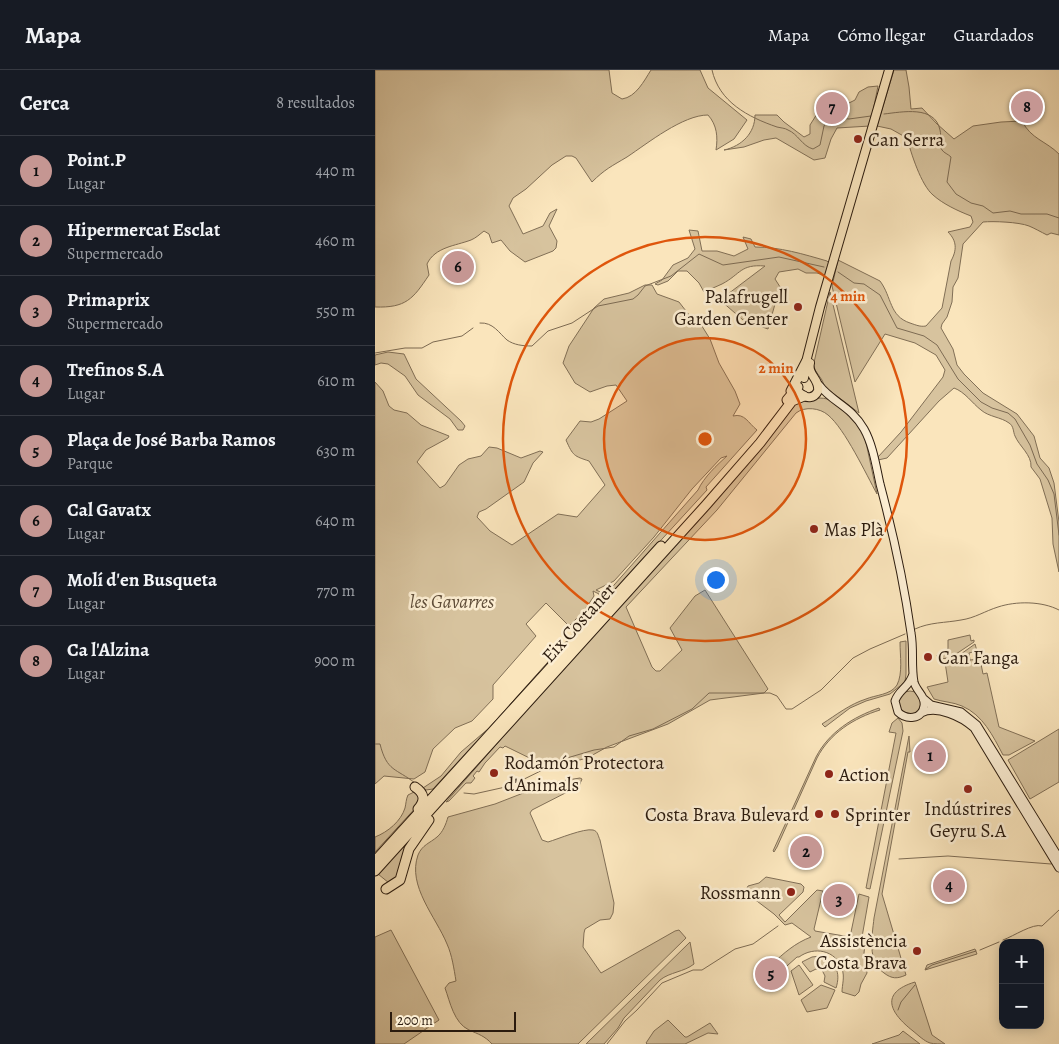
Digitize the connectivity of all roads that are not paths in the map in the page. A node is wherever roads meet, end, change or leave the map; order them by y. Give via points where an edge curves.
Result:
1 (889, 70) edge
2 (827, 286) junction
3 (806, 362) junction
4 (804, 378) junction
5 (813, 378) junction
6 (819, 385) junction
7 (798, 387) junction
8 (828, 395) junction
9 (804, 396) junction
10 (814, 396) junction
11 (785, 402) junction
12 (913, 674) junction
13 (906, 689) junction
14 (922, 696) junction
15 (921, 713) junction
16 (477, 759) junction
17 (458, 769) junction
18 (1055, 854) edge
19 (375, 857) edge
20 (375, 861) edge
21 (1059, 868) edge
22 (375, 871) edge
23 (386, 889) dead end

1 - 2 main road
2 - 3 main road
2 - 5 main road via 809,364
3 - 4 main road
3 - 11 highway
4 - 5 main road
4 - 7 main road
5 - 6 main road
6 - 8 main road
6 - 10 main road
7 - 9 main road
7 - 11 highway, Eix Costaner
8 - 10 main road
8 - 12 main road via 844,405 858,420 870,444 909,618
9 - 10 main road
9 - 16 highway, Eix Costaner via 793,401 760,443
11 - 17 highway, Eix Costaner via 747,452
12 - 13 main road
12 - 14 main road via 915,686
13 - 14 main road via 913,689
13 - 15 main road via 896,698 898,712 909,718
14 - 15 main road via 924,705
14 - 18 main road via 931,705 961,712 977,725
15 - 18 main road via 929,710 953,715 974,728
16 - 22 highway, Eix Costaner
16 - 23 highway via 415,839 400,880
17 - 19 highway via 433,792 415,788 422,794 422,804
17 - 20 highway, Eix Costaner
18 - 21 main road

